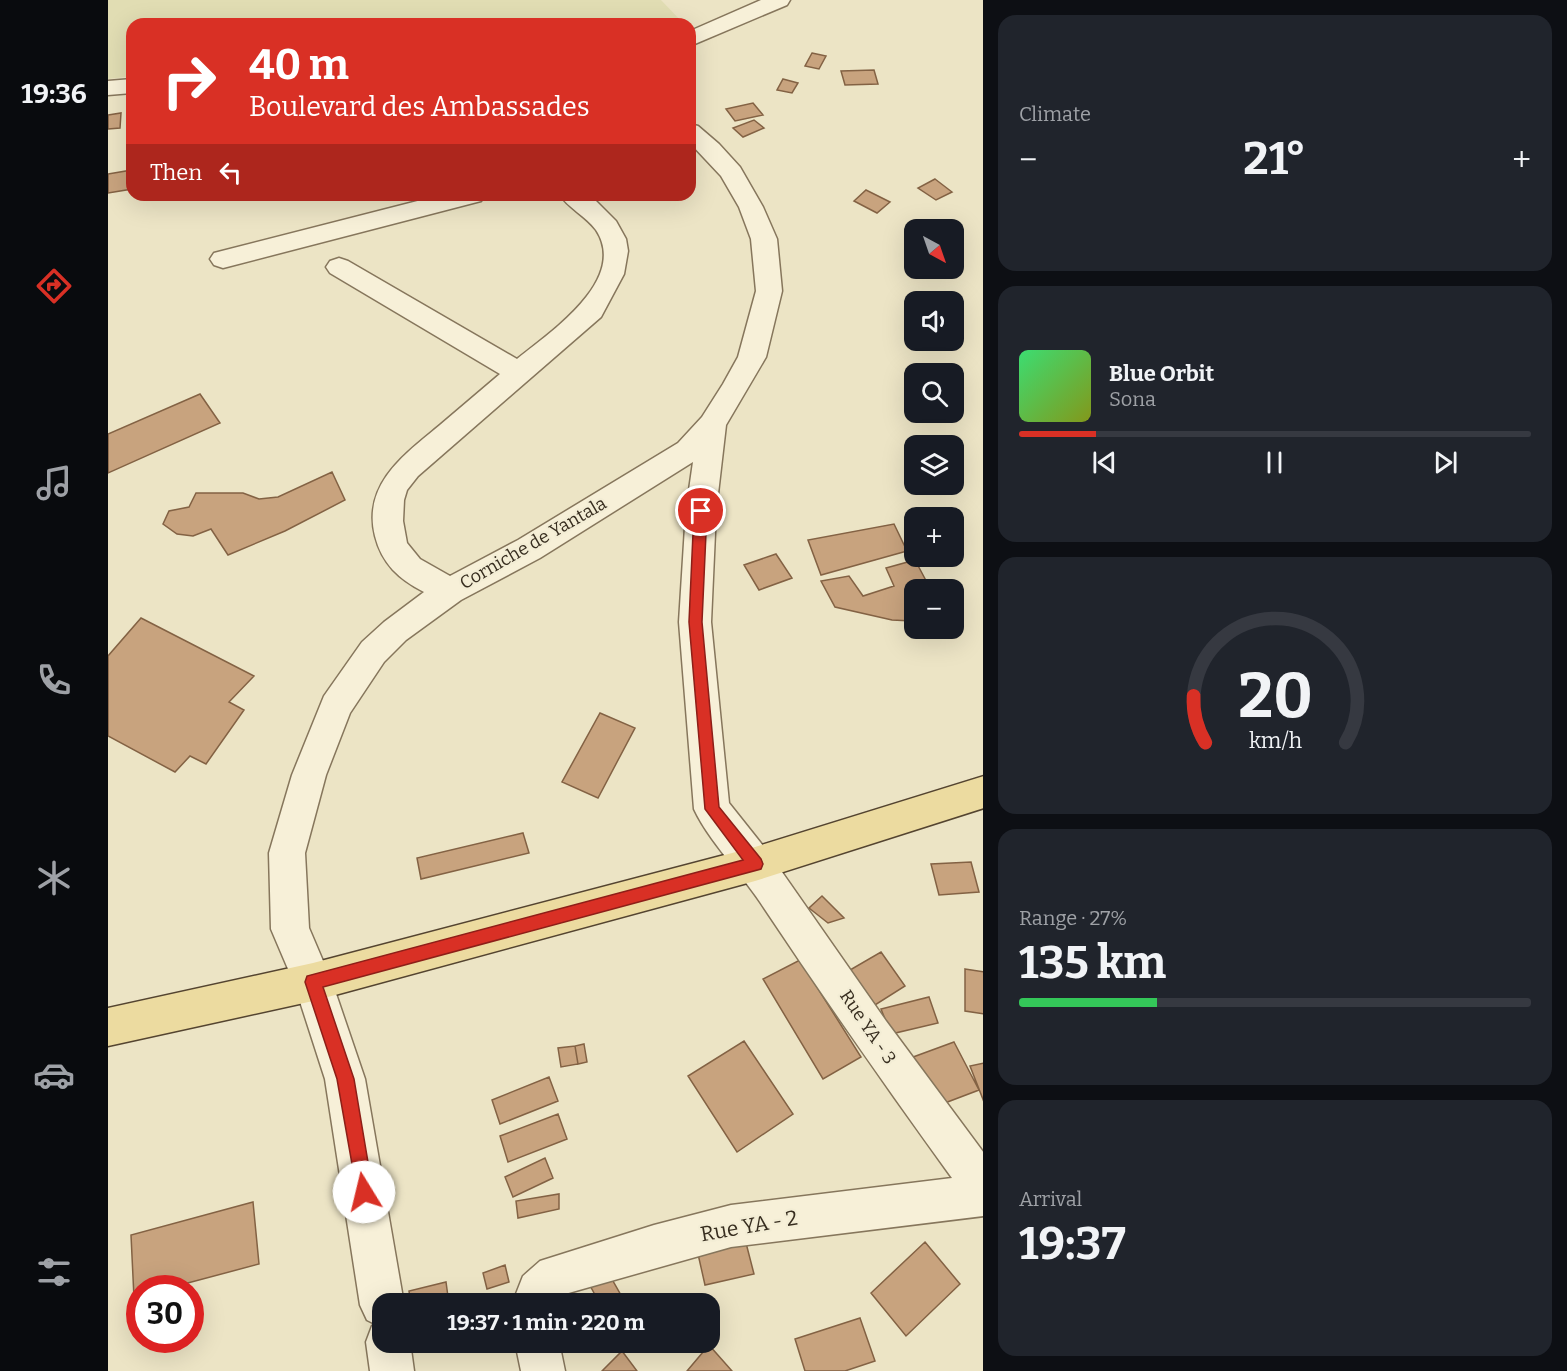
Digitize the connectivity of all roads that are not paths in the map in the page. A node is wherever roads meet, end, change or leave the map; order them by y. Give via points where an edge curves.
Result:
1 (779, 0) edge
2 (696, 36) edge
3 (126, 86) edge
4 (108, 88) edge
5 (696, 136) edge
6 (449, 201) edge
7 (580, 201) edge
8 (223, 259) dead end
9 (339, 267) dead end
10 (519, 374) junction
11 (711, 424) junction
12 (450, 591) junction
13 (983, 792) edge
14 (755, 864) junction
15 (313, 982) junction
16 (108, 1027) edge
17 (983, 1187) edge
18 (983, 1195) edge
19 (380, 1293) edge
20 (537, 1293) edge
21 (390, 1353) edge
22 (539, 1353) edge
23 (392, 1371) edge
24 (543, 1371) edge

1 - 2 street
3 - 4 street
5 - 11 street, Corniche de Yantala via 731,172 751,207 764,239 769,291 752,357
6 - 8 street
7 - 10 street via 611,231 617,254 609,284 592,311
9 - 10 street
10 - 12 street via 408,468 392,488 386,511 398,556 409,568
11 - 12 street, Corniche de Yantala via 688,452 529,549
11 - 14 street, Rue YA - 3 via 695,622 712,809
12 - 15 street, Corniche de Yantala via 395,631 351,680 336,706 309,775 287,853 290,929
13 - 14 main road
14 - 15 main road
14 - 17 street, Rue YA - 3 via 872,1035
15 - 16 main road
15 - 19 street, Corniche de Yantala via 345,1079
18 - 20 street, Rue YA - 2 via 731,1226 555,1276 545,1281
21 - 23 street
22 - 24 street

